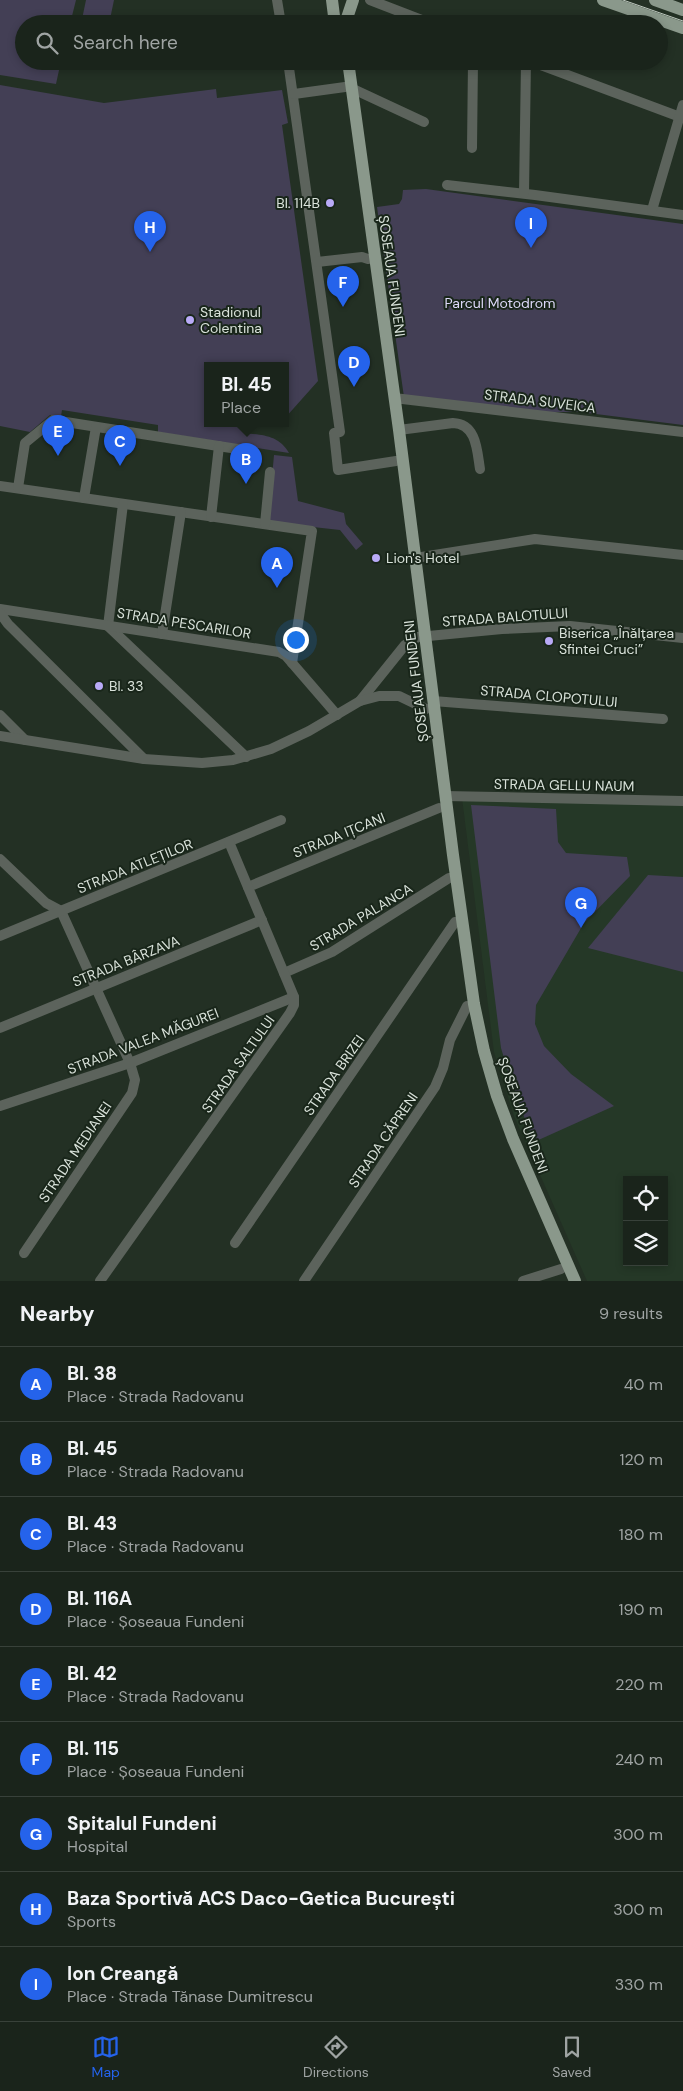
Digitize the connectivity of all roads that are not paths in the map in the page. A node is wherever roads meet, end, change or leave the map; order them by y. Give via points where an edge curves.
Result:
1 (277, 0) edge
2 (332, 0) edge
3 (336, 0) edge
4 (353, 0) edge
5 (370, 0) edge
6 (603, 0) edge
7 (655, 0) edge
8 (677, 6) edge
9 (280, 15) edge
10 (334, 15) edge
11 (347, 15) edge
12 (409, 15) edge
13 (646, 15) edge
14 (668, 23) edge
15 (683, 28) edge
16 (290, 70) edge
17 (343, 70) edge
18 (348, 70) edge
19 (473, 70) edge
20 (526, 70) edge
21 (554, 70) edge
22 (348, 88) junction
23 (294, 94) junction
24 (683, 105) edge
25 (681, 118) edge
26 (424, 122) dead end
27 (472, 148) dead end
28 (447, 185) dead end
29 (524, 193) junction
30 (652, 210) junction
31 (683, 215) edge
32 (316, 259) junction
33 (368, 259) junction
34 (394, 398) junction
35 (96, 427) junction
36 (399, 430) junction
37 (683, 432) edge
38 (219, 446) junction
39 (250, 451) dead end
40 (396, 461) junction
41 (480, 469) dead end
42 (270, 472) dead end
43 (0, 486) edge
44 (18, 488) junction
45 (84, 498) junction
46 (123, 504) junction
47 (181, 512) junction
48 (211, 517) junction
49 (265, 524) junction
50 (683, 555) edge
51 (412, 559) junction
52 (0, 609) edge
53 (0, 613) edge
54 (108, 626) junction
55 (162, 634) junction
56 (422, 637) junction
57 (683, 638) edge
58 (292, 663) junction
59 (360, 701) junction
60 (430, 705) junction
61 (0, 715) edge
62 (337, 715) junction
63 (663, 719) dead end
64 (0, 736) edge
65 (25, 740) junction
66 (246, 757) junction
67 (144, 759) junction
68 (445, 796) junction
69 (683, 801) edge
70 (440, 808) junction
71 (281, 820) dead end
72 (229, 842) junction
73 (0, 859) edge
74 (449, 878) junction
75 (248, 887) junction
76 (61, 911) junction
77 (262, 920) junction
78 (455, 922) junction
79 (0, 936) edge
80 (284, 973) junction
81 (96, 988) junction
82 (294, 997) junction
83 (467, 1006) junction
84 (0, 1028) edge
85 (130, 1064) junction
86 (0, 1106) edge
87 (235, 1243) dead end
88 (24, 1253) dead end
89 (564, 1275) edge
90 (100, 1281) edge
91 (304, 1281) edge
92 (523, 1281) edge
93 (575, 1281) edge

1 - 9 street
2 - 10 main road
3 - 4 main road via 344,3
4 - 11 main road
5 - 12 street
6 - 13 main road
7 - 8 main road
14 - 15 main road
16 - 23 street
17 - 22 main road, ȘOSEAUA FUNDENI
18 - 22 main road, ȘOSEAUA FUNDENI
19 - 27 street
20 - 29 street
21 - 25 street
22 - 23 street
22 - 26 street
22 - 33 main road, ȘOSEAUA FUNDENI
22 - 34 main road, ȘOSEAUA FUNDENI
23 - 32 street
24 - 25 street
25 - 30 street
28 - 29 street
29 - 30 street
30 - 31 street
32 - 33 street
32 - 40 street via 340,432 334,433 338,470
33 - 40 main road, ȘOSEAUA FUNDENI
34 - 36 main road, ȘOSEAUA FUNDENI
34 - 37 street, STRADA SUVEICA
35 - 38 street
35 - 44 street via 54,420 34,435 26,443
35 - 45 street
36 - 41 street via 453,423 462,425 475,440
36 - 51 main road, ȘOSEAUA FUNDENI
38 - 39 street
38 - 48 street
40 - 51 main road, ȘOSEAUA FUNDENI
42 - 49 street
43 - 44 street
44 - 45 street
45 - 46 street
46 - 47 street
46 - 54 street
47 - 48 street
47 - 55 street
48 - 49 street
49 - 58 street via 312,531
50 - 51 street via 535,539
51 - 56 main road, ȘOSEAUA FUNDENI
52 - 54 street, STRADA PESCARILOR
53 - 67 street
54 - 55 street, STRADA PESCARILOR
54 - 66 street
55 - 58 street, STRADA PESCARILOR via 279,652
56 - 57 street, STRADA BALOTULUI via 570,626
56 - 59 street via 405,645
56 - 60 main road, ȘOSEAUA FUNDENI
58 - 62 street, STRADA PESCARILOR
59 - 60 street via 391,695
59 - 62 street
60 - 63 street, STRADA CLOPOTULUI
60 - 68 main road, ȘOSEAUA FUNDENI
60 - 70 main road, ȘOSEAUA FUNDENI
61 - 65 street
62 - 66 street via 284,743
64 - 65 street
65 - 67 street
66 - 67 street via 202,763
68 - 69 street, STRADA GELLU NAUM
68 - 93 main road, ȘOSEAUA FUNDENI via 474,1004 490,1073 514,1139
70 - 74 main road, ȘOSEAUA FUNDENI
70 - 75 street, STRADA IȚCANI
71 - 72 street, STRADA ATLEȚILOR
72 - 75 street
72 - 76 street, STRADA ATLEȚILOR
73 - 76 street via 46,903
74 - 78 main road, ȘOSEAUA FUNDENI
74 - 80 street, STRADA PALANCA via 332,952
75 - 77 street
76 - 79 street, STRADA ATLEȚILOR
76 - 81 street, STRADA MEDIANEI
77 - 80 street
77 - 81 street, STRADA BÂRZAVA
78 - 83 main road, ȘOSEAUA FUNDENI
78 - 87 street, STRADA BRIZEI
80 - 82 street
81 - 84 street, STRADA BÂRZAVA
81 - 85 street, STRADA MEDIANEI
82 - 85 street, STRADA VALEA MĂGUREI
82 - 90 street, STRADA SALTULUI via 290,1013
83 - 89 main road, ȘOSEAUA FUNDENI via 479,1062 497,1119
83 - 91 street, STRADA CĂPRENI via 450,1040 435,1087
85 - 86 street, STRADA VALEA MĂGUREI
85 - 88 street, STRADA MEDIANEI via 135,1080 132,1093
89 - 92 street

